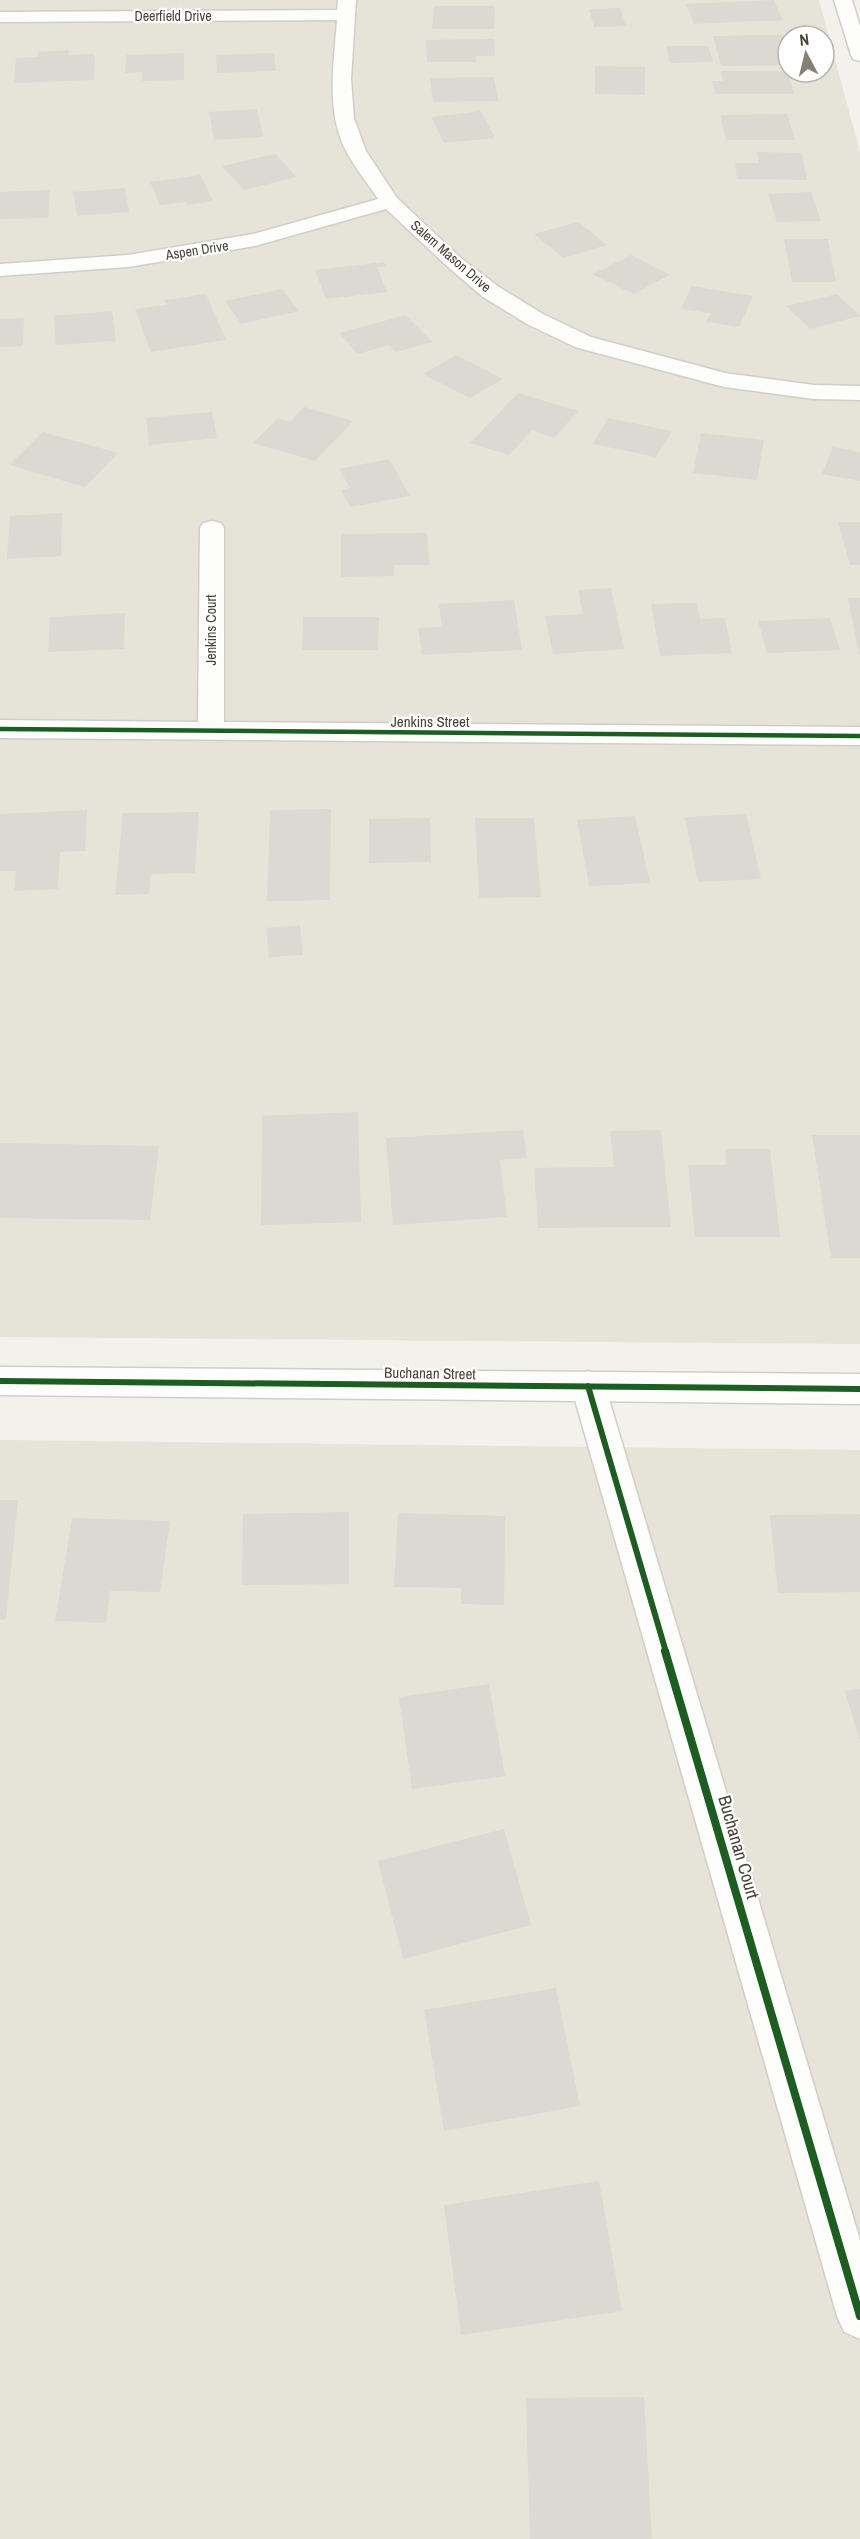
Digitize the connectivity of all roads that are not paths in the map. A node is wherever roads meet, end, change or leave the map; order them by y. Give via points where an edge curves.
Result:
1 (843, 0) edge
2 (346, 7) edge
3 (0, 17) edge
4 (860, 55) edge
5 (390, 202) junction
6 (0, 270) edge
7 (860, 393) edge
8 (212, 528) dead end
9 (0, 729) edge
10 (211, 732) junction
11 (860, 736) edge
12 (0, 1381) edge
13 (588, 1386) junction
14 (860, 1389) edge
15 (860, 2316) edge

1 - 4 street
2 - 3 street, Deerfield Drive
2 - 5 street, Salem Mason Drive via 344,118 356,151
5 - 6 street, Aspen Drive via 255,240 128,261
5 - 7 street, Salem Mason Drive via 491,292 535,320 583,342 724,380 814,392
8 - 10 street, Jenkins Court
9 - 10 street, Jenkins Street
10 - 11 street, Jenkins Street
12 - 13 street, Buchanan Street
13 - 14 street, Buchanan Street
13 - 15 street, Buchanan Court

